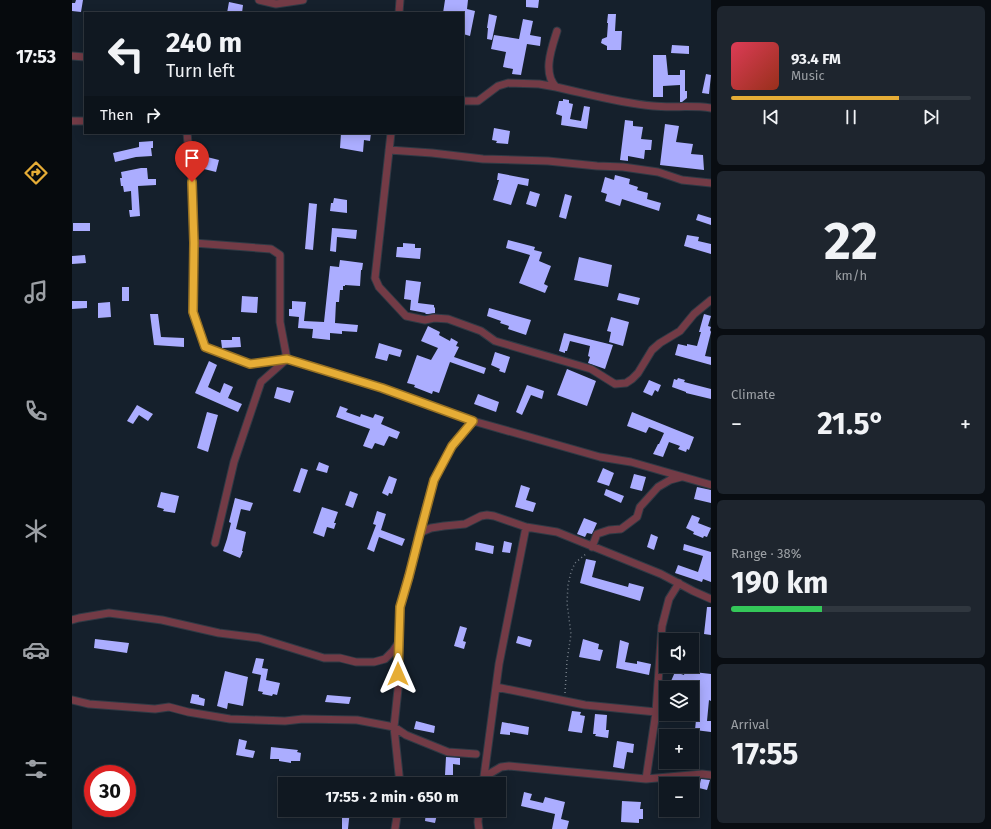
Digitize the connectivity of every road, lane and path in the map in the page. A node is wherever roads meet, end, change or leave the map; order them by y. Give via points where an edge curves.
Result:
1 (259, 0) edge
2 (303, 0) edge
3 (400, 0) edge
4 (399, 12) edge
5 (557, 31) dead end
6 (72, 56) edge
7 (84, 57) edge
8 (556, 87) junction
9 (464, 101) edge
10 (711, 108) edge
11 (72, 121) edge
12 (84, 121) edge
13 (188, 134) edge
14 (391, 134) edge
15 (389, 150) junction
16 (711, 183) edge
17 (194, 243) junction
18 (711, 300) edge
19 (287, 359) junction
20 (473, 421) junction
21 (682, 477) junction
22 (711, 485) edge
23 (526, 527) junction
24 (420, 533) junction
25 (215, 544) dead end
26 (592, 547) junction
27 (679, 583) junction
28 (711, 599) edge
29 (72, 620) edge
30 (398, 642) junction
31 (496, 687) junction
32 (72, 700) edge
33 (564, 701) junction
34 (656, 712) junction
35 (394, 726) junction
36 (476, 754) dead end
37 (711, 775) edge
38 (399, 777) edge
39 (484, 777) edge
40 (488, 777) edge
41 (646, 780) junction
42 (397, 817) edge
43 (478, 817) edge
44 (396, 829) edge
45 (479, 829) edge

1 - 2 street via 276,4
3 - 4 street
5 - 8 street via 549,69 551,81
6 - 7 street
8 - 9 street via 508,83 498,86 478,101
8 - 10 street via 631,104
11 - 12 street
13 - 17 street
14 - 15 street
15 - 16 street via 483,159 622,167 658,172 682,180
15 - 18 street via 375,278 379,287 406,316 424,320 448,319 481,331 495,341 591,369 615,384 632,380 652,350 660,342 680,331 694,314
17 - 19 street via 193,312 205,347 250,364
17 - 19 street via 271,249 280,255 280,322
19 - 20 street via 382,388
19 - 25 street via 261,382 234,462
20 - 21 street
20 - 24 street via 452,446 434,480
21 - 22 street
21 - 26 street via 658,487 640,507 637,517 621,529 597,534
23 - 24 street via 487,515 466,524 431,528
23 - 26 street via 557,532
23 - 31 street
24 - 30 street via 400,607
26 - 27 street
26 - 33 path via 575,563 568,585 567,603 571,634
27 - 28 street
27 - 34 street via 669,599 662,626
29 - 30 street via 109,613 162,620 219,633 259,638 324,658 356,662 385,659
30 - 35 street via 398,689
31 - 33 street
31 - 39 street
32 - 35 street via 89,704 169,707 230,719 357,720
33 - 34 street via 585,706
34 - 41 street
35 - 36 street via 406,735 448,752
35 - 38 street
37 - 41 street
40 - 41 street via 501,766 509,766
42 - 44 street
43 - 45 street

